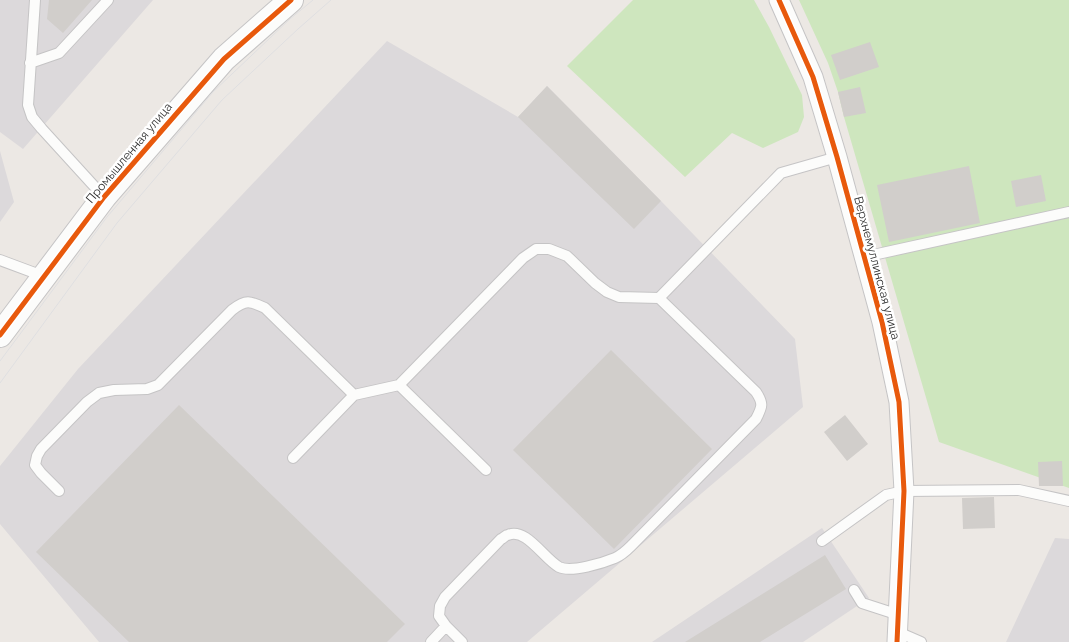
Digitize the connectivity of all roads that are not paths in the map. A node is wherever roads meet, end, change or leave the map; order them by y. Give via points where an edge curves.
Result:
1 (35, 0) edge
2 (108, 0) edge
3 (779, 0) edge
4 (289, 1) edge
5 (30, 63) junction
6 (837, 157) junction
7 (104, 197) junction
8 (1069, 212) edge
9 (864, 257) junction
10 (0, 260) edge
11 (44, 276) junction
12 (659, 298) junction
13 (0, 336) edge
14 (399, 385) junction
15 (354, 395) junction
16 (292, 458) dead end
17 (486, 470) dead end
18 (59, 491) dead end
19 (904, 491) junction
20 (1069, 501) edge
21 (822, 540) dead end
22 (854, 590) dead end
23 (446, 626) junction
24 (898, 630) edge
25 (431, 642) edge
26 (462, 642) edge
27 (921, 642) edge

1 - 5 lane
2 - 5 lane via 59,53
3 - 6 street, Верхнемуллинская улица via 813,77
4 - 7 street, Промышленная улица via 224,59
5 - 7 lane via 28,105 32,117
6 - 9 street, Верхнемуллинская улица
6 - 12 lane via 781,173
7 - 11 street, Промышленная улица
8 - 9 lane
9 - 19 street, Верхнемуллинская улица via 900,402
10 - 11 lane
11 - 13 street, Промышленная улица
12 - 14 lane via 619,297 595,283 567,256 550,249 536,249 523,258
12 - 23 lane via 756,392 762,401 756,419 624,553 616,557 568,570 550,561 529,540 518,534 508,534 445,597 439,616
14 - 15 lane
14 - 17 lane
15 - 16 lane
15 - 18 lane via 265,308 252,302 240,303 158,384 147,389 99,393 41,449 36,465
19 - 20 lane via 1019,490
19 - 21 lane via 886,495
19 - 24 street, Верхнемуллинская улица
22 - 24 lane via 862,603
23 - 25 lane
23 - 26 lane
24 - 27 lane

